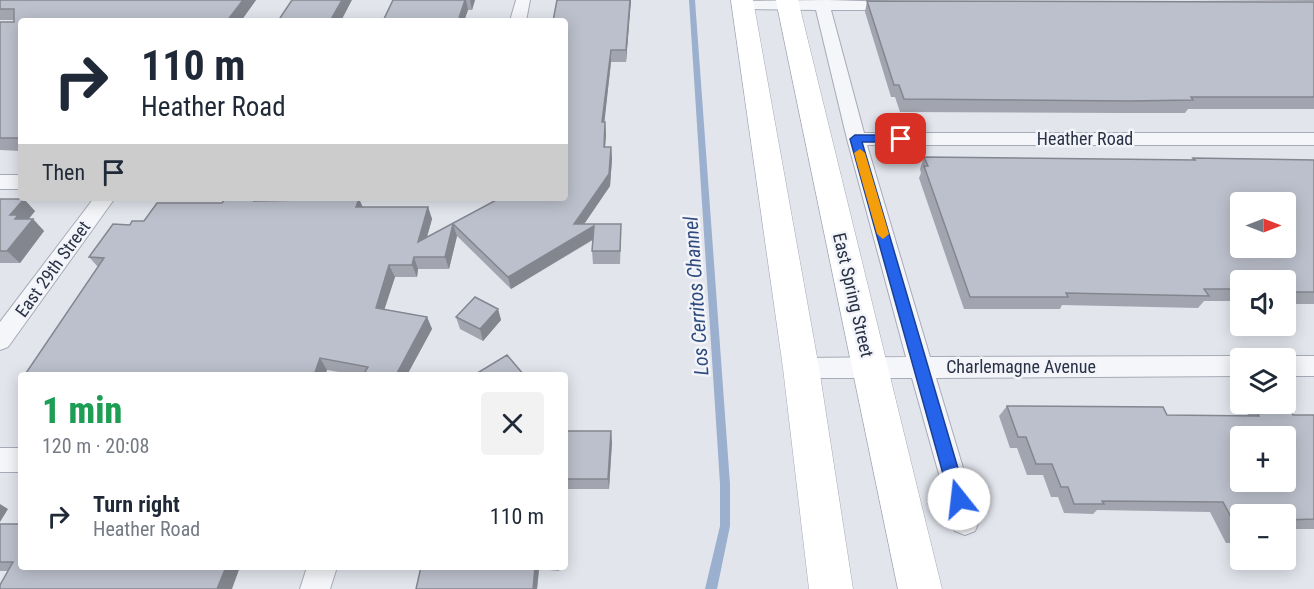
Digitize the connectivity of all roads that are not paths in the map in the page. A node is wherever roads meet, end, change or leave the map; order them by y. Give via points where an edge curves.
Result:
1 (523, 0) edge
2 (743, 3) edge
3 (788, 3) edge
4 (821, 3) edge
5 (906, 6) edge
6 (519, 18) edge
7 (855, 139) junction
8 (1314, 139) edge
9 (0, 182) edge
10 (18, 182) edge
11 (103, 201) edge
12 (0, 340) edge
13 (1230, 366) edge
14 (1296, 366) edge
15 (1314, 366) edge
16 (921, 367) junction
17 (801, 368) junction
18 (870, 368) junction
19 (0, 460) edge
20 (18, 460) edge
21 (965, 521) dead end
22 (321, 570) edge
23 (315, 589) edge
24 (831, 589) edge
25 (920, 589) edge

1 - 6 street
2 - 3 street
2 - 17 main road
3 - 4 street
3 - 18 main road, East Spring Street
4 - 5 street
4 - 7 street
7 - 8 street, Heather Road
7 - 16 street
9 - 10 street
11 - 12 street, East 29th Street
13 - 16 street, Charlemagne Avenue
14 - 15 street
16 - 18 street, Charlemagne Avenue
16 - 21 street
17 - 18 street, Charlemagne Avenue
17 - 24 main road
18 - 25 main road, East Spring Street
19 - 20 street
22 - 23 street

